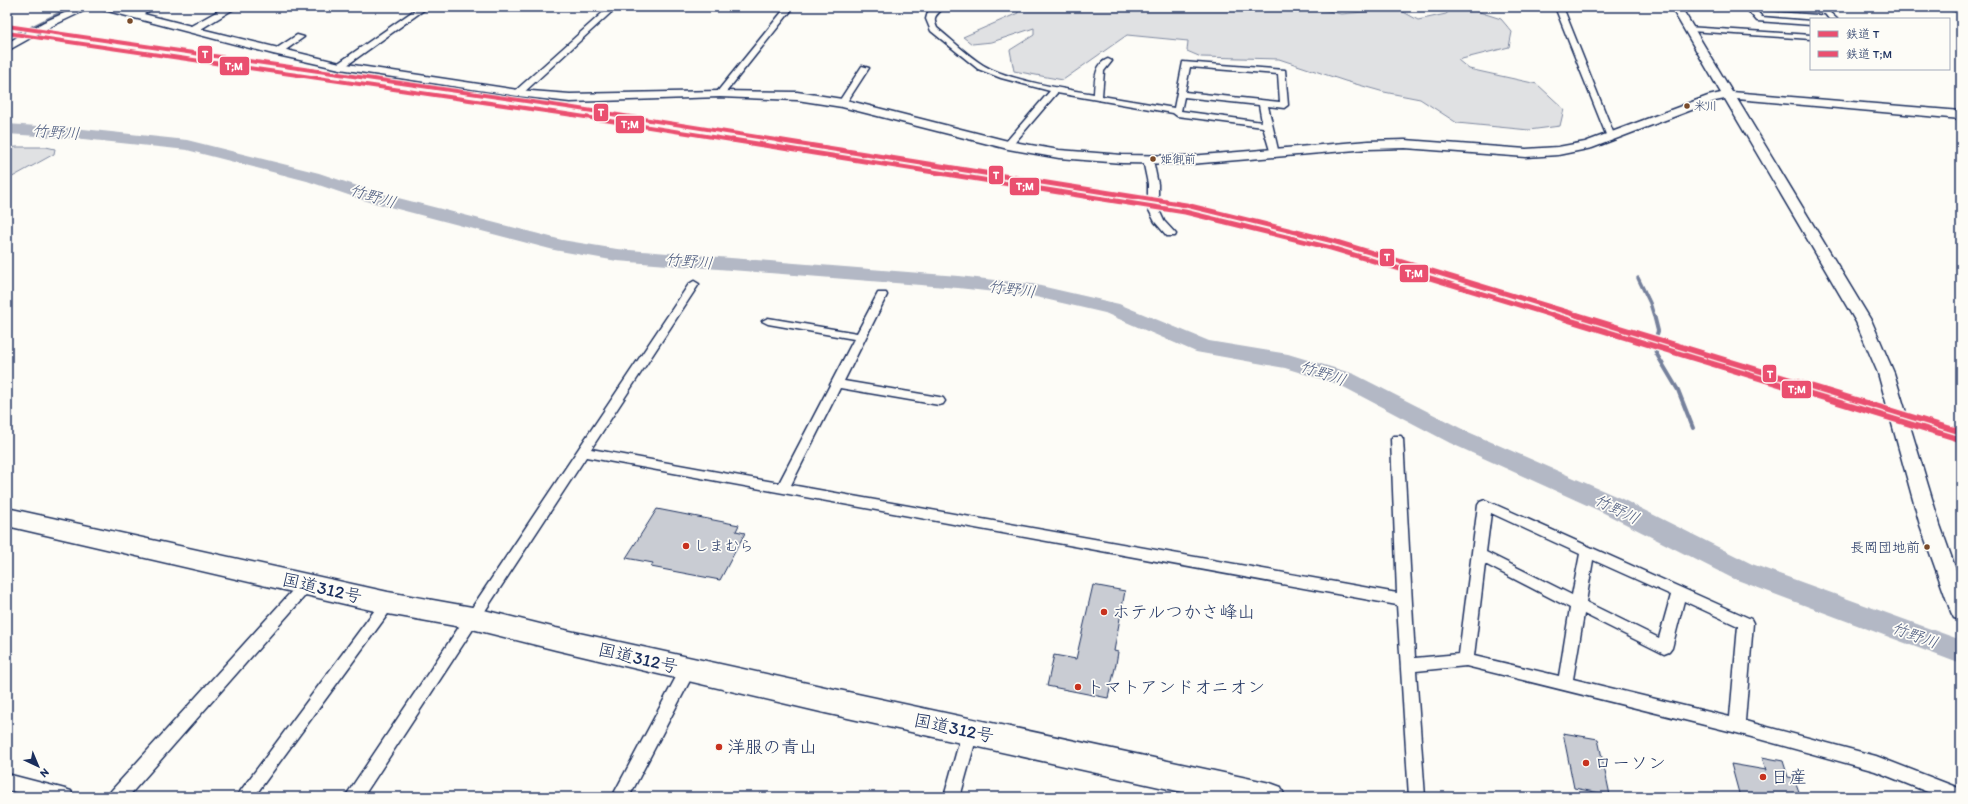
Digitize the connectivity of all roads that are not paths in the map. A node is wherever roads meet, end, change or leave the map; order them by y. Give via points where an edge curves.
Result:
1 (87, 7) edge
2 (104, 7) edge
3 (151, 7) edge
4 (232, 7) edge
5 (424, 7) edge
6 (613, 7) edge
7 (790, 7) edge
8 (940, 7) edge
9 (1559, 7) edge
10 (1676, 7) edge
11 (1749, 7) edge
12 (1756, 7) edge
13 (1944, 7) edge
14 (1961, 10) edge
15 (136, 15) junction
16 (1832, 18) edge
17 (1760, 19) junction
18 (1810, 23) edge
19 (1690, 29) junction
20 (192, 30) junction
21 (1774, 35) junction
22 (300, 37) dead end
23 (1810, 37) edge
24 (7, 48) edge
25 (277, 52) junction
26 (1108, 61) dead end
27 (340, 66) junction
28 (865, 68) dead end
29 (1055, 90) junction
30 (518, 93) junction
31 (720, 94) junction
32 (1181, 94) junction
33 (1730, 95) junction
34 (1098, 97) junction
35 (842, 103) junction
36 (1263, 103) junction
37 (1177, 110) junction
38 (1961, 115) edge
39 (1267, 125) junction
40 (1611, 137) junction
41 (1008, 145) junction
42 (1275, 154) junction
43 (1148, 160) junction
44 (1171, 234) dead end
45 (694, 284) dead end
46 (882, 295) dead end
47 (768, 321) dead end
48 (861, 337) junction
49 (837, 384) junction
50 (939, 401) dead end
51 (1397, 439) dead end
52 (582, 452) junction
53 (783, 488) junction
54 (7, 516) edge
55 (1587, 551) junction
56 (1479, 555) junction
57 (306, 585) junction
58 (1679, 593) junction
59 (1404, 600) junction
60 (388, 603) junction
61 (1577, 605) junction
62 (1961, 612) edge
63 (472, 618) junction
64 (1466, 660) junction
65 (1408, 665) junction
66 (688, 669) junction
67 (1565, 684) junction
68 (1738, 726) junction
69 (970, 732) junction
70 (7, 782) edge
71 (65, 797) edge
72 (117, 797) edge
73 (244, 797) edge
74 (353, 797) edge
75 (620, 797) edge
76 (952, 797) edge
77 (1270, 797) edge
78 (1417, 797) edge
79 (1960, 797) edge

1 - 24 street via 48,24
2 - 15 street
3 - 15 street
4 - 20 street
5 - 27 street
6 - 30 street
7 - 31 street
8 - 29 street via 931,14 934,28 982,67 1010,78
9 - 40 street
10 - 19 street
11 - 17 street
12 - 16 street via 1827,12
13 - 14 street
15 - 20 street
17 - 18 street
17 - 21 street
19 - 21 street
19 - 33 street
20 - 25 street
21 - 23 street
22 - 25 street
25 - 27 street
26 - 34 street via 1100,71
27 - 30 street
28 - 35 street
29 - 34 street
29 - 41 street
30 - 31 street via 570,98
31 - 35 street via 780,94
32 - 36 street
32 - 36 street via 1186,64 1282,72 1284,104
32 - 37 street
33 - 38 street
33 - 40 street via 1712,98
33 - 62 street via 1864,322 1886,373 1930,525
34 - 37 street
35 - 41 street
36 - 39 street
37 - 39 street via 1177,113 1205,118
39 - 42 street
40 - 42 street via 1558,151 1526,153 1405,144
41 - 43 street via 1059,154
42 - 43 street via 1196,160
43 - 44 street via 1153,184 1152,208
45 - 52 street
46 - 48 street
47 - 48 street
48 - 49 street
49 - 50 street
49 - 53 street
51 - 59 street
52 - 53 street
52 - 63 street
53 - 59 street
54 - 57 highway, 国道312号
55 - 56 street via 1485,505
55 - 58 street
55 - 61 street
56 - 61 street
56 - 64 street
57 - 60 highway, 国道312号
57 - 72 street
58 - 61 street via 1664,648
58 - 68 street via 1746,623
59 - 65 street
60 - 63 highway, 国道312号
60 - 73 street
61 - 67 street
63 - 66 highway, 国道312号
63 - 74 street
64 - 65 street
64 - 67 street
65 - 78 street
66 - 69 highway, 国道312号
66 - 75 street
67 - 68 street
68 - 79 street via 1876,764
69 - 76 street
69 - 77 highway, 国道312号
70 - 71 street

